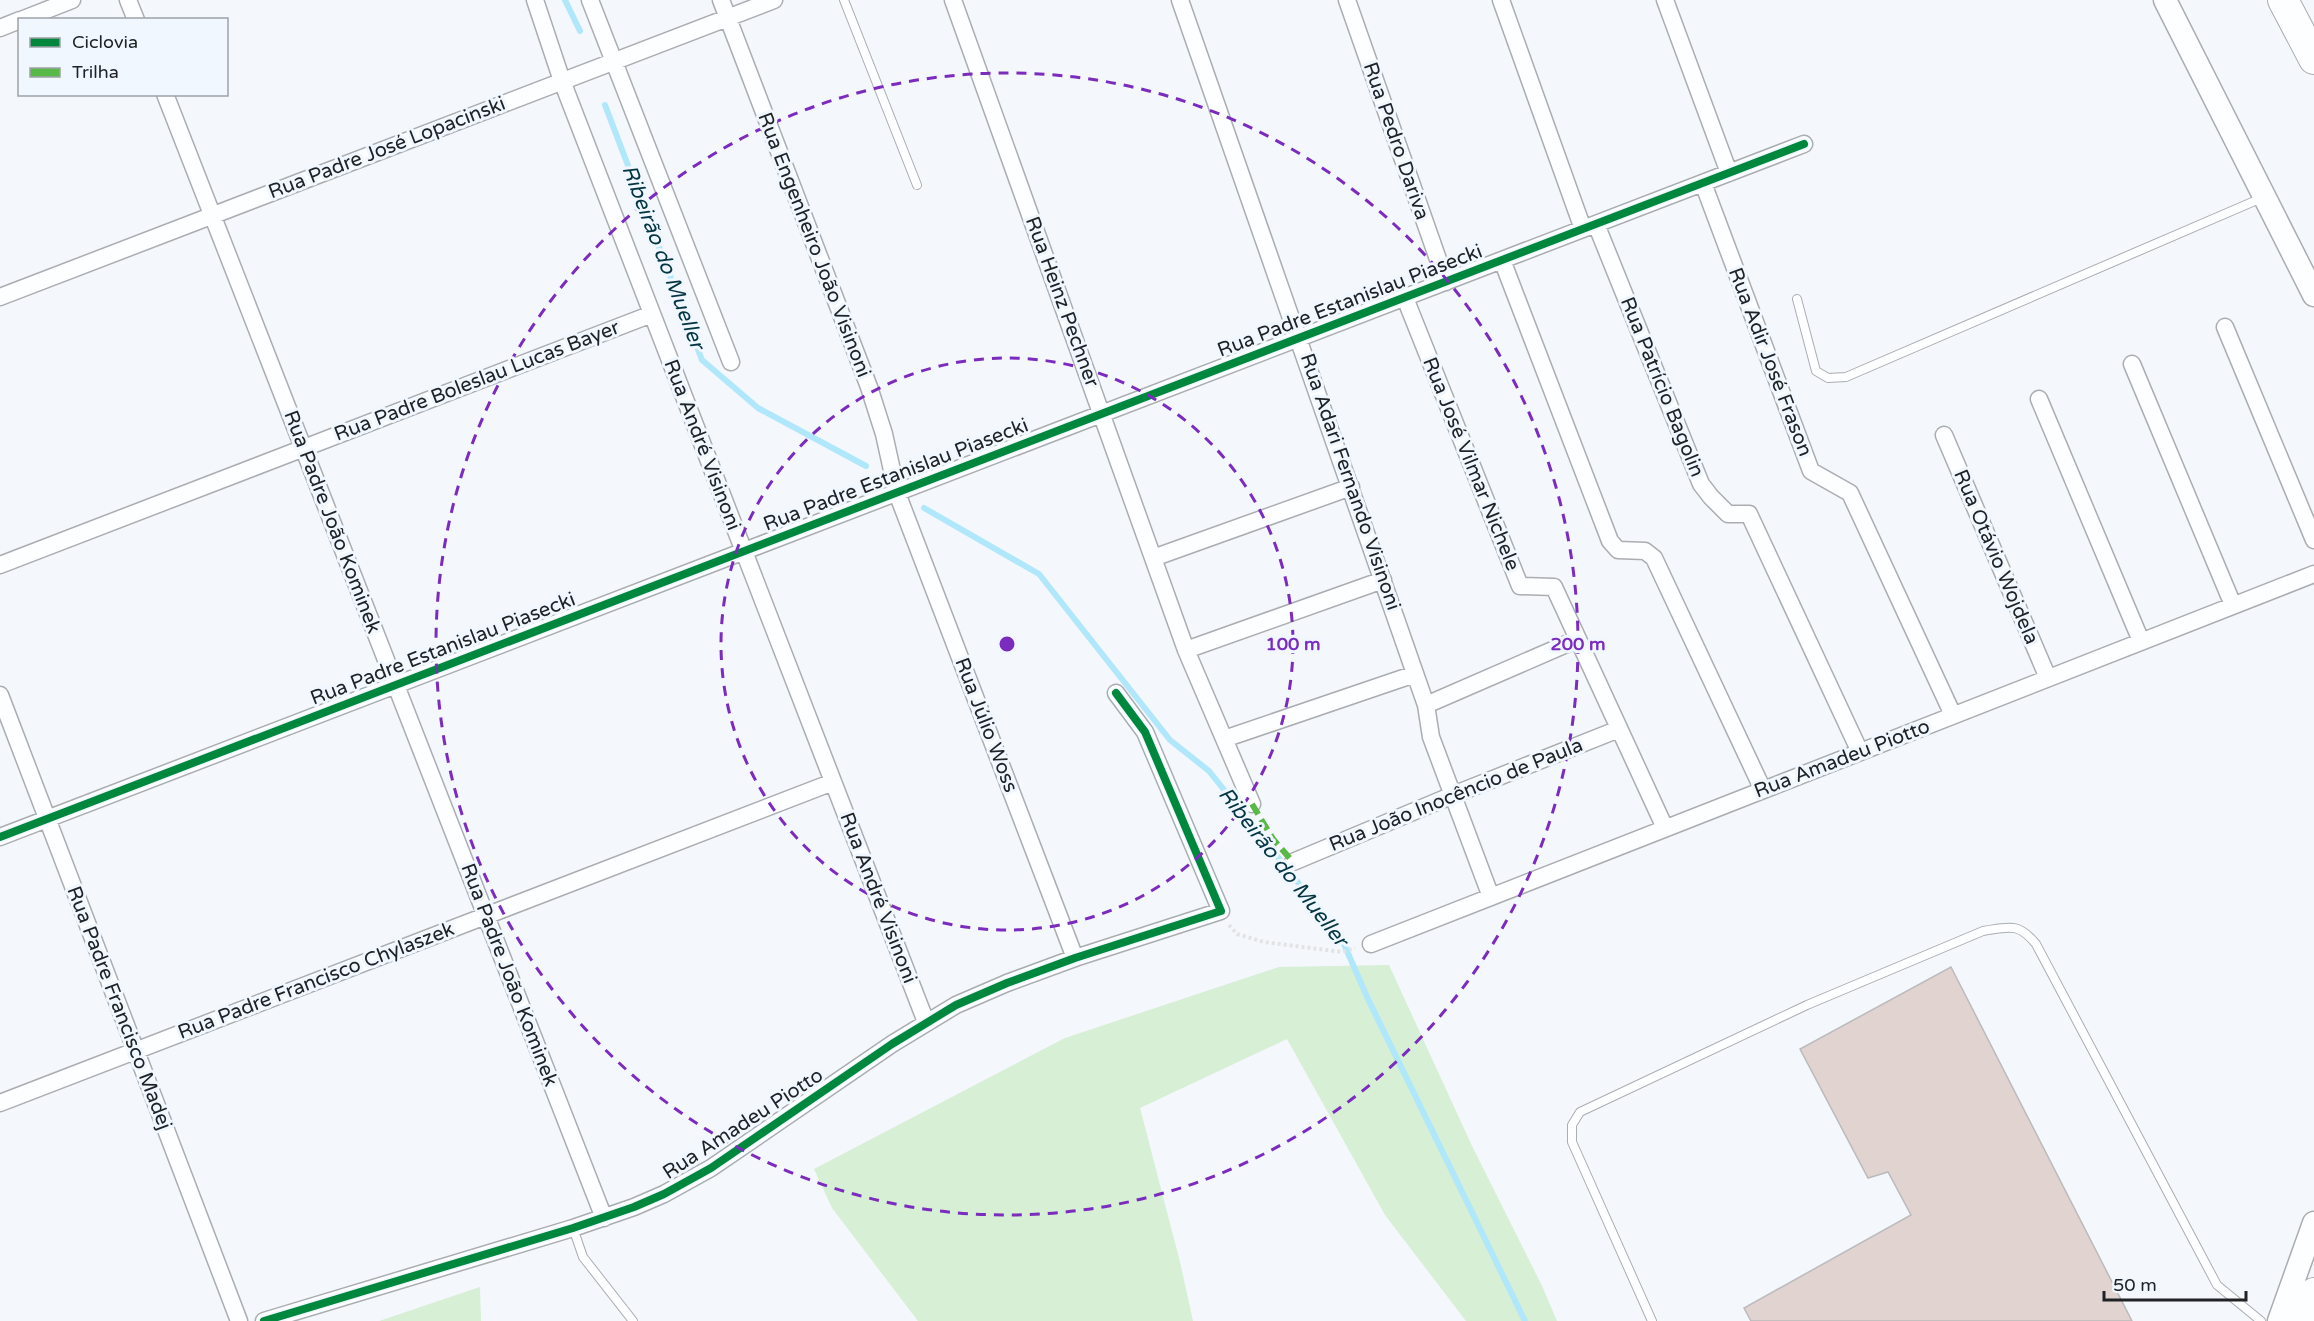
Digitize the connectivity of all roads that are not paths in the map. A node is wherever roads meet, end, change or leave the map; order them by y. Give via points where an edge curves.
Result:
1 (72, 0) edge
2 (128, 0) edge
3 (535, 0) edge
4 (590, 0) edge
5 (721, 0) edge
6 (774, 0) edge
7 (844, 0) edge
8 (953, 0) edge
9 (1180, 0) edge
10 (1347, 0) edge
11 (1501, 0) edge
12 (1665, 0) edge
13 (2165, 0) edge
14 (2283, 0) edge
15 (25, 18) edge
16 (135, 18) edge
17 (728, 18) junction
18 (18, 21) edge
19 (0, 28) edge
20 (2314, 59) edge
21 (615, 61) junction
22 (562, 81) junction
23 (166, 96) edge
24 (1804, 144) dead end
25 (1729, 174) junction
26 (1703, 183) junction
27 (917, 185) dead end
28 (2264, 196) junction
29 (212, 215) junction
30 (1590, 227) junction
31 (1502, 260) junction
32 (1446, 282) junction
33 (2314, 295) edge
34 (0, 297) edge
35 (1405, 298) junction
36 (1797, 299) dead end
37 (652, 314) junction
38 (2225, 327) dead end
39 (1300, 338) junction
40 (731, 362) dead end
41 (2132, 364) dead end
42 (2039, 399) dead end
43 (1102, 414) junction
44 (1944, 435) dead end
45 (303, 448) junction
46 (1351, 487) junction
47 (897, 493) junction
48 (2314, 540) edge
49 (744, 551) junction
50 (1153, 558) junction
51 (0, 565) edge
52 (2314, 574) edge
53 (1383, 580) junction
54 (2233, 605) junction
55 (1578, 639) junction
56 (2141, 641) junction
57 (1186, 650) junction
58 (1416, 674) junction
59 (2048, 678) junction
60 (396, 685) junction
61 (1116, 693) dead end
62 (0, 695) edge
63 (1426, 705) junction
64 (1953, 715) junction
65 (1619, 729) junction
66 (1224, 739) junction
67 (1860, 752) junction
68 (833, 782) junction
69 (1763, 790) junction
70 (1453, 795) junction
71 (1252, 804) dead end
72 (47, 819) junction
73 (1665, 828) junction
74 (0, 837) edge
75 (1293, 862) dead end
76 (1491, 897) junction
77 (486, 915) junction
78 (1371, 944) dead end
79 (1075, 958) junction
80 (926, 1022) junction
81 (135, 1050) junction
82 (0, 1103) edge
83 (604, 1218) junction
84 (2314, 1222) edge
85 (573, 1228) junction
86 (2314, 1293) edge
87 (239, 1321) edge
88 (264, 1321) edge
89 (633, 1321) edge
90 (1652, 1321) edge
91 (2261, 1321) edge
92 (2279, 1321) edge
93 (2304, 1321) edge

1 - 15 street
2 - 16 street
3 - 22 street, Rua André Visinoni
4 - 21 street
5 - 17 street, Rua Engenheiro João Visinoni
6 - 17 street, Rua Padre José Lopacinski
7 - 27 lane
8 - 43 street, Rua Heinz Pechner
9 - 39 street, Rua Adari Fernando Visinoni
10 - 32 street, Rua Pedro Dariva
11 - 30 street, Rua Patrício Bagolin
12 - 25 street
13 - 28 main road
14 - 20 highway
17 - 21 street, Rua Padre José Lopacinski
17 - 47 street, Rua Engenheiro João Visinoni via 869,387
18 - 19 street
21 - 22 street, Rua Padre José Lopacinski
21 - 40 street
22 - 29 street, Rua Padre José Lopacinski
22 - 37 street, Rua André Visinoni
23 - 29 street, Rua Padre João Kominek
24 - 25 street, Rua Padre Estanislau Piasecki
25 - 26 street, Rua Padre Estanislau Piasecki
26 - 30 street, Rua Padre Estanislau Piasecki
26 - 64 street, Rua Adir José Frason via 1811,471 1850,493
28 - 33 main road
28 - 36 lane via 1846,377 1828,378 1816,371
29 - 34 street, Rua Padre José Lopacinski
29 - 45 street, Rua Padre João Kominek
30 - 31 street, Rua Padre Estanislau Piasecki
30 - 67 street, Rua Patrício Bagolin via 1701,484 1728,514 1749,514
31 - 32 street, Rua Padre Estanislau Piasecki
31 - 69 street via 1610,541 1618,550 1645,551 1654,558
32 - 35 street, Rua Padre Estanislau Piasecki
35 - 39 street, Rua Padre Estanislau Piasecki
35 - 55 street, Rua José Vilmar Nichele via 1520,586 1554,587
37 - 45 street, Rua Padre Boleslau Lucas Bayer
37 - 49 street, Rua André Visinoni
38 - 48 street
39 - 43 street, Rua Padre Estanislau Piasecki
39 - 46 street, Rua Adari Fernando Visinoni
41 - 54 street
42 - 56 street
43 - 47 street, Rua Padre Estanislau Piasecki
43 - 50 street, Rua Heinz Pechner
44 - 59 street, Rua Otávio Wojdela
45 - 51 street, Rua Padre Boleslau Lucas Bayer
45 - 60 street, Rua Padre João Kominek
46 - 50 street
46 - 53 street, Rua Adari Fernando Visinoni
47 - 49 street, Rua Padre Estanislau Piasecki
47 - 79 street, Rua Júlio Woss
49 - 60 street, Rua Padre Estanislau Piasecki
49 - 68 street, Rua André Visinoni
50 - 57 street, Rua Heinz Pechner
52 - 54 street, Rua Amadeu Piotto
53 - 57 street
53 - 58 street, Rua Adari Fernando Visinoni
54 - 56 street, Rua Amadeu Piotto
55 - 63 street
55 - 65 street, Rua José Vilmar Nichele
56 - 59 street, Rua Amadeu Piotto
57 - 66 street, Rua Heinz Pechner
58 - 63 street, Rua Adari Fernando Visinoni
58 - 66 street
59 - 64 street, Rua Amadeu Piotto
60 - 72 street, Rua Padre Estanislau Piasecki
60 - 77 street, Rua Padre João Kominek
61 - 79 street, Rua Amadeu Piotto via 1145,732 1221,911
62 - 72 street, Rua Padre Francisco Madej
63 - 70 street, Rua Adari Fernando Visinoni via 1431,737
64 - 67 street, Rua Amadeu Piotto
65 - 70 street, Rua João Inocêncio de Paula
65 - 73 street, Rua José Vilmar Nichele
66 - 71 street, Rua Heinz Pechner
67 - 69 street, Rua Amadeu Piotto
68 - 77 street, Rua Padre Francisco Chylaszek
68 - 80 street, Rua André Visinoni
69 - 73 street, Rua Amadeu Piotto
70 - 75 street, Rua João Inocêncio de Paula
70 - 76 street, Rua Adari Fernando Visinoni
72 - 74 street, Rua Padre Estanislau Piasecki
72 - 81 street, Rua Padre Francisco Madej
73 - 76 street, Rua Amadeu Piotto
76 - 78 street, Rua Amadeu Piotto
77 - 81 street, Rua Padre Francisco Chylaszek
77 - 83 street, Rua Padre João Kominek
79 - 80 street, Rua Amadeu Piotto via 981,993
80 - 83 street, Rua Amadeu Piotto via 687,1182
81 - 82 street, Rua Padre Francisco Chylaszek
81 - 87 street, Rua Padre Francisco Madej
83 - 85 street, Rua Amadeu Piotto
84 - 92 main road
85 - 88 street, Rua Amadeu Piotto
85 - 89 lane via 583,1257
86 - 93 highway
90 - 91 lane via 1572,1142 1572,1125 1580,1112 1807,1005 1983,932 2013,926 2026,932 2036,944 2217,1285

